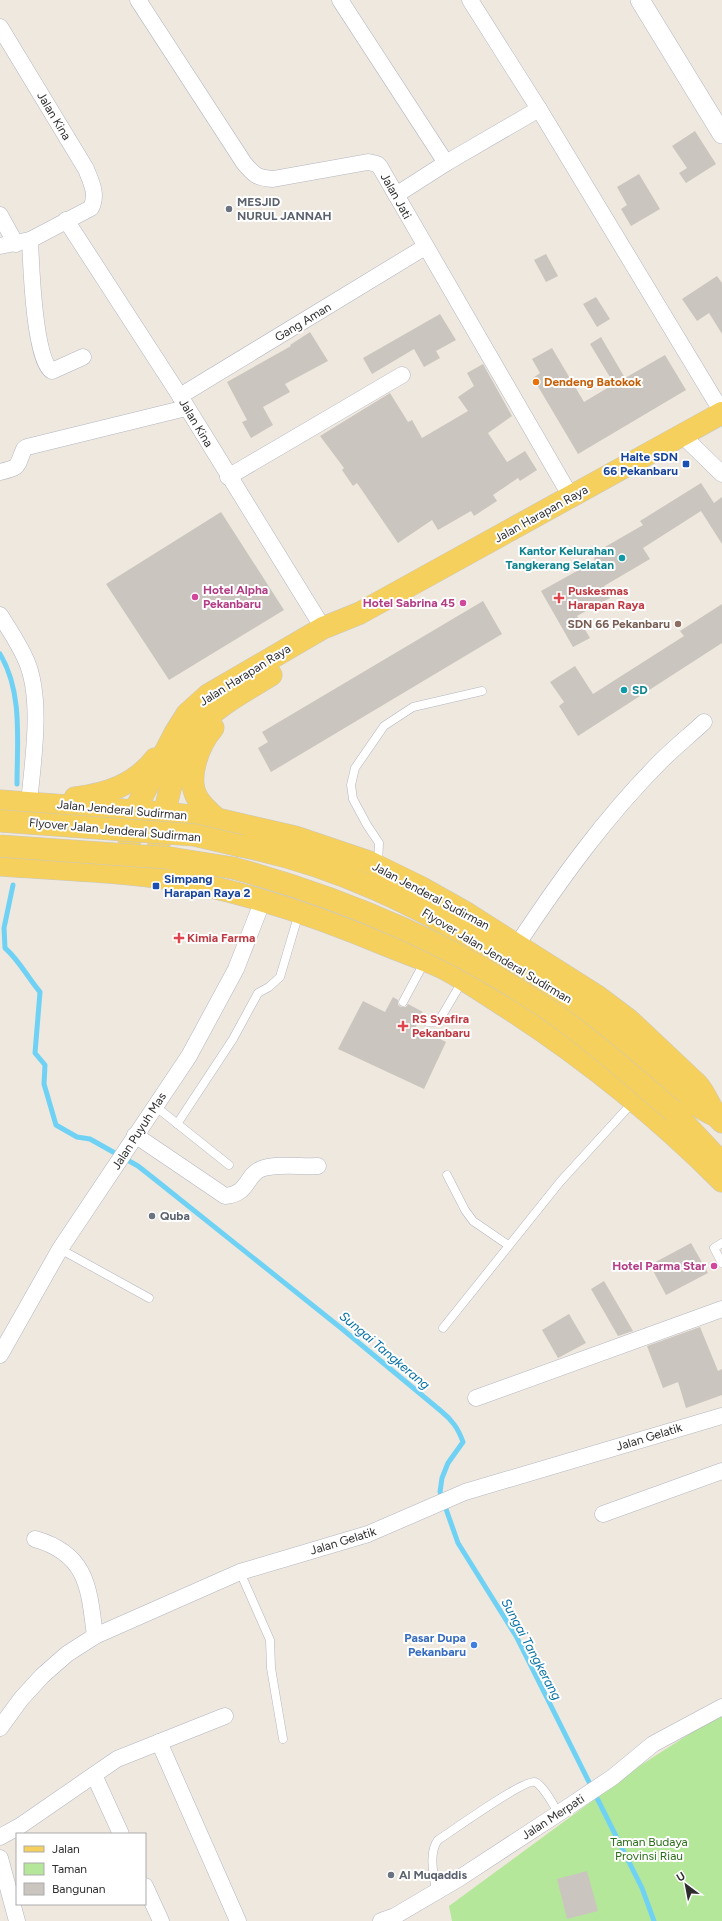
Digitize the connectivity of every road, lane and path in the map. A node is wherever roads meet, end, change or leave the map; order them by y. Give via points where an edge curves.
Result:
1 (138, 0) edge
2 (340, 0) edge
3 (470, 0) edge
4 (640, 0) edge
5 (0, 27) edge
6 (539, 109) junction
7 (722, 134) edge
8 (446, 163) junction
9 (396, 196) junction
10 (0, 215) edge
11 (66, 220) junction
12 (23, 242) junction
13 (0, 246) edge
14 (425, 248) junction
15 (82, 357) dead end
16 (402, 375) dead end
17 (183, 402) junction
18 (722, 413) edge
19 (683, 436) junction
20 (0, 472) edge
21 (722, 474) edge
22 (228, 476) junction
23 (571, 497) junction
24 (360, 613) junction
25 (0, 615) edge
26 (323, 628) junction
27 (257, 683) junction
28 (482, 691) dead end
29 (704, 722) dead end
30 (175, 733) junction
31 (0, 801) edge
32 (37, 803) junction
33 (135, 810) junction
34 (0, 812) edge
35 (164, 813) junction
36 (217, 819) junction
37 (0, 821) edge
38 (286, 834) junction
39 (0, 846) edge
40 (0, 854) edge
41 (0, 865) edge
42 (377, 866) junction
43 (124, 874) junction
44 (154, 877) junction
45 (263, 900) junction
46 (299, 912) junction
47 (517, 945) junction
48 (425, 961) junction
49 (463, 980) junction
50 (404, 1002) dead end
51 (420, 1019) dead end
52 (634, 1102) junction
53 (679, 1104) junction
54 (154, 1106) junction
55 (718, 1118) edge
56 (177, 1124) junction
57 (132, 1140) junction
58 (229, 1165) dead end
59 (318, 1166) dead end
60 (447, 1175) dead end
61 (722, 1178) edge
62 (722, 1181) edge
63 (722, 1243) edge
64 (508, 1245) junction
65 (60, 1249) junction
66 (722, 1263) edge
67 (149, 1298) dead end
68 (722, 1309) edge
69 (443, 1328) dead end
70 (0, 1355) edge
71 (476, 1398) dead end
72 (722, 1416) edge
73 (722, 1471) edge
74 (603, 1514) dead end
75 (35, 1539) dead end
76 (240, 1572) junction
77 (95, 1636) junction
78 (722, 1707) edge
79 (224, 1716) dead end
80 (0, 1728) edge
81 (283, 1739) dead end
82 (158, 1742) junction
83 (94, 1775) junction
84 (561, 1812) junction
85 (121, 1833) edge
86 (0, 1837) edge
87 (0, 1858) edge
88 (146, 1888) edge
89 (436, 1892) junction
90 (391, 1919) edge
91 (17, 1921) edge
92 (161, 1921) edge
93 (238, 1921) edge

1 - 9 street, Jalan Jati via 253,174 274,179 368,162 380,167
2 - 8 street
3 - 6 street
4 - 7 street
5 - 11 street, Jalan Kina via 86,169 95,193 91,208
6 - 8 street
6 - 18 street
8 - 9 street
9 - 14 street, Jalan Jati
10 - 12 street
11 - 12 street
11 - 17 street, Jalan Kina
12 - 13 street
12 - 15 street via 35,322 46,364 52,370
14 - 17 street, Gang Aman
14 - 23 street, Jalan Jati
16 - 22 street
17 - 20 street, Gang Aman via 27,447 14,469
17 - 22 street, Jalan Kina
18 - 19 main road, Jalan Harapan Raya
19 - 21 street
19 - 23 main road, Jalan Harapan Raya
22 - 26 street, Jalan Kina
23 - 24 main road, Jalan Harapan Raya
24 - 26 main road, Jalan Harapan Raya
24 - 27 main road, Jalan Harapan Raya via 330,639
25 - 32 street via 27,661 32,679 36,720
26 - 30 main road, Jalan Harapan Raya via 208,695 187,714
27 - 35 main road, Jalan Harapan Raya via 214,713 192,736 184,751
27 - 36 main road via 211,730 197,759 193,778 197,798
28 - 42 lane via 413,707 384,726 355,768 350,785 353,799 379,844
29 - 47 street via 661,761 614,813 559,883
30 - 32 main road via 153,762 137,777 119,788 95,796
30 - 33 main road, Jalan Harapan Raya
31 - 32 main road, Jalan Jenderal Sudirman
32 - 33 main road, Jalan Jenderal Sudirman
33 - 35 main road, Jalan Jenderal Sudirman
33 - 43 main road, Jalan Harapan Raya
34 - 40 main road via 3,815 42,819 52,827 55,839 50,850 40,855
35 - 36 main road, Jalan Jenderal Sudirman
35 - 44 main road, Jalan Harapan Raya
36 - 38 main road, Jalan Jenderal Sudirman
37 - 53 main road, Flyover Jalan Jenderal Sudirman, bridge via 194,835 257,849 334,871 420,910 546,984 596,1019
38 - 42 main road, Jalan Jenderal Sudirman
38 - 45 main road via 267,841 252,839 245,842 235,854 235,869 239,876 252,885
39 - 53 main road, Flyover Jalan Jenderal Sudirman, bridge via 170,858 203,863 233,868 325,896 412,932 536,1001
41 - 43 main road
42 - 47 main road, Jalan Jenderal Sudirman via 429,892
43 - 44 main road
44 - 45 main road via 198,884
45 - 46 main road
45 - 54 street, Jalan Puyuh Mas via 236,969 189,1056
46 - 48 main road
46 - 56 lane via 280,976 258,993 233,1039
47 - 55 main road, Jalan Jenderal Sudirman via 597,996 628,1020 701,1088
48 - 49 main road
48 - 50 lane
49 - 51 lane via 440,1019 429,1023
49 - 52 main road via 546,1033
52 - 62 main road
52 - 64 lane via 560,1182
53 - 55 main road via 696,1106
53 - 61 main road via 716,1156
54 - 56 lane
54 - 57 street, Jalan Puyuh Mas
56 - 58 lane
57 - 59 street via 225,1196 241,1191 260,1170 269,1167
57 - 65 street, Jalan Puyuh Mas
60 - 64 lane via 473,1221
63 - 66 lane via 714,1248
64 - 69 lane
65 - 67 lane
65 - 70 street, Jalan Puyuh Mas
68 - 71 street
72 - 76 street, Jalan Gelatik via 465,1492 368,1534
73 - 74 street
75 - 77 street via 63,1551 78,1566 85,1579
76 - 77 street, Jalan Gelatik
76 - 81 lane via 270,1640 271,1668
77 - 80 street, Jalan Gelatik via 52,1665 21,1699
78 - 84 street, Jalan Merpati via 653,1744 613,1777
79 - 82 street
82 - 83 street via 117,1759
82 - 93 street
83 - 85 street
83 - 86 street
84 - 89 street, Jalan Merpati
84 - 89 lane via 536,1782 529,1782 512,1790 438,1840 433,1855
87 - 91 street
88 - 92 street
89 - 90 street, Jalan Merpati

